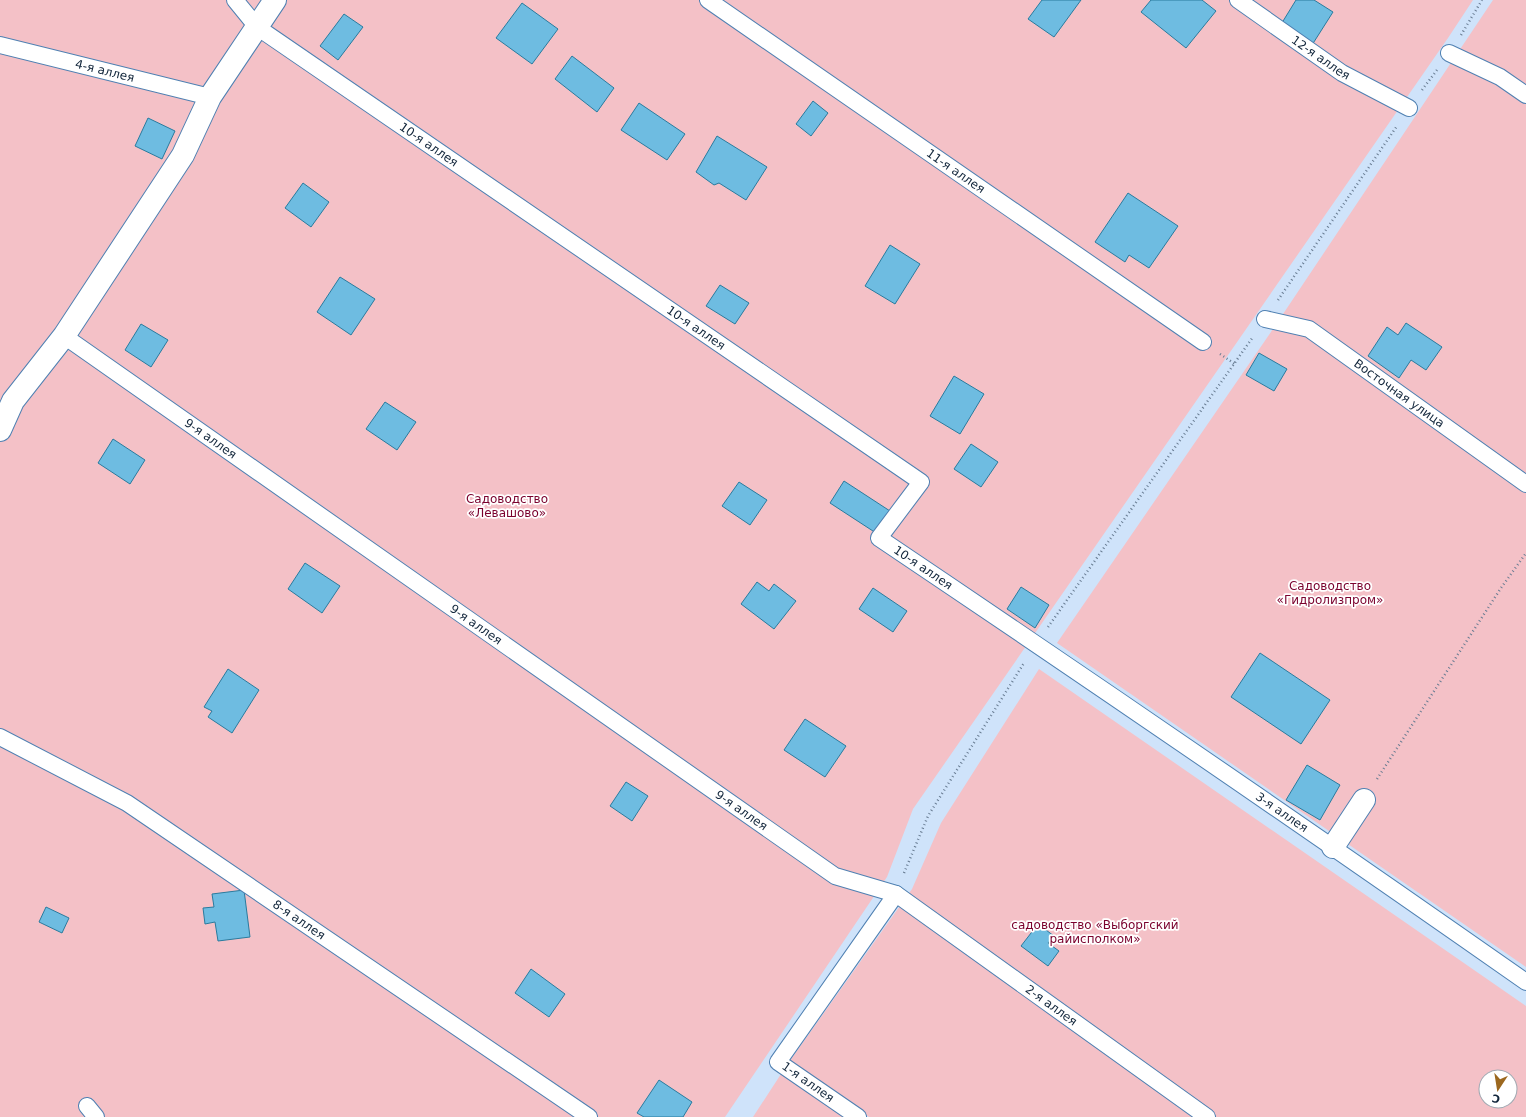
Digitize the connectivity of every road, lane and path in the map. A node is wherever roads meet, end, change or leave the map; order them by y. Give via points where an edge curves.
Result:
1 (235, 0) edge
2 (275, 0) edge
3 (708, 0) edge
4 (1238, 0) edge
5 (1482, 0) edge
6 (256, 27) junction
7 (0, 45) edge
8 (1449, 53) junction
9 (1526, 96) edge
10 (210, 97) junction
11 (1409, 108) junction
12 (1265, 320) junction
13 (64, 336) junction
14 (1203, 342) dead end
15 (6, 399) edge
16 (0, 430) edge
17 (1526, 484) edge
18 (1526, 553) edge
19 (1036, 644) junction
20 (0, 737) edge
21 (1364, 800) joint
22 (1333, 847) junction
23 (896, 894) junction
24 (1526, 982) edge
25 (589, 1117) edge
26 (858, 1117) edge
27 (1206, 1117) edge

1 - 6 lane
2 - 6 street
3 - 14 lane, 11-я аллея
4 - 11 lane, 12-я аллея via 1342,74
5 - 8 path
6 - 10 street
6 - 19 lane, 10-я аллея via 921,482 879,538
7 - 10 lane, 4-я аллея
8 - 9 lane via 1500,77
8 - 11 path
10 - 13 street via 183,155
11 - 12 path
12 - 17 lane, Восточная улица via 1308,329
12 - 19 path
13 - 15 street
13 - 23 lane, 9-я аллея via 835,876
15 - 16 street
18 - 21 path
19 - 22 lane, 3-я аллея
19 - 23 path via 928,816
20 - 25 lane, 8-я аллея via 127,802
21 - 22 street
22 - 24 lane, 3-я аллея
23 - 26 lane, 1-я аллея via 778,1062
23 - 27 lane, 2-я аллея

